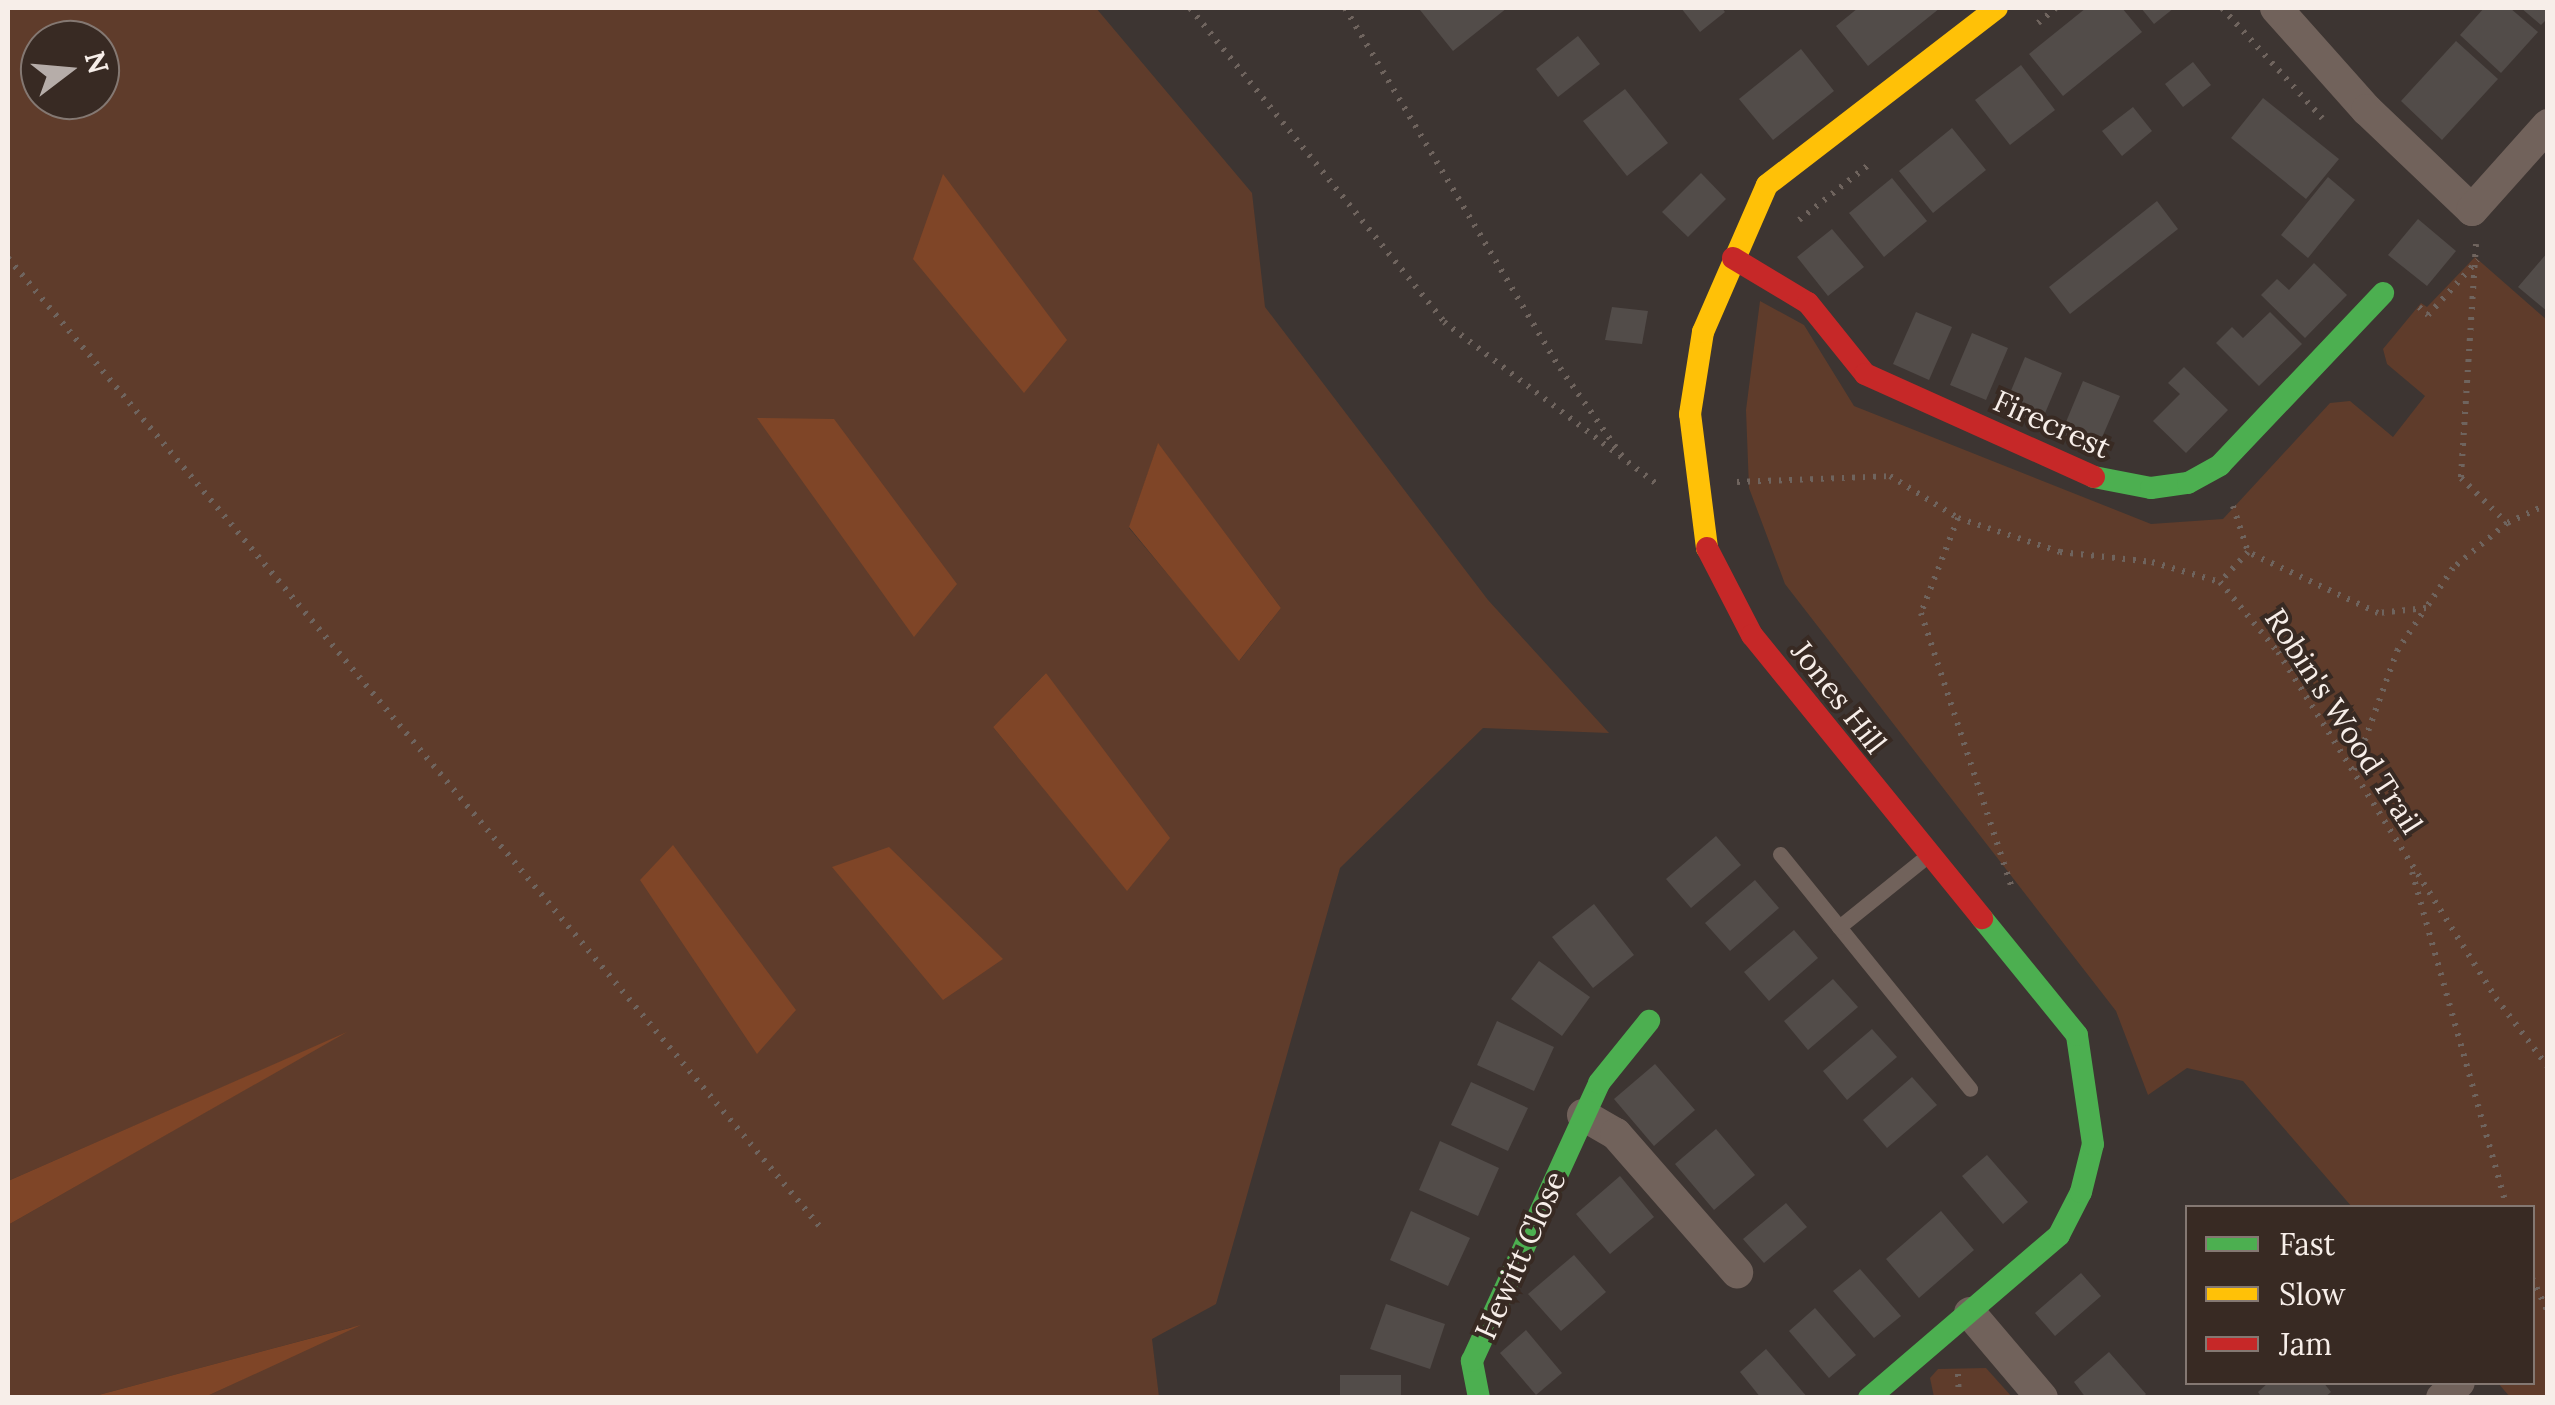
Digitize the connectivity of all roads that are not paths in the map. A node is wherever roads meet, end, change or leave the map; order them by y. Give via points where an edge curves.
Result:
1 (1997, 8) edge
2 (2276, 8) edge
3 (2548, 125) edge
4 (1733, 258) junction
5 (2384, 293) road end
6 (1780, 854) dead end
7 (1927, 856) junction
8 (1839, 927) junction
9 (1649, 1022) dead end
10 (1970, 1089) dead end
11 (1583, 1115) junction
12 (1737, 1272) dead end
13 (1970, 1313) junction
14 (1479, 1398) edge
15 (1870, 1398) edge
16 (2042, 1398) edge

1 - 4 street, Jones Hill via 1767,185
2 - 3 street via 2367,110 2472,210
4 - 5 street, Firecrest via 1808,303 1865,374 2108,483 2152,488 2188,484 2220,465
4 - 7 street, Jones Hill via 1703,332 1690,414 1703,540 1752,635
6 - 8 lane
7 - 8 lane
7 - 13 street, Jones Hill via 2077,1035 2093,1144 2081,1192 2059,1235
8 - 10 lane
9 - 11 street, Hewitt Close via 1608,1068
11 - 12 street via 1616,1134
11 - 14 street, Hewitt Close via 1472,1361
13 - 15 street, Jones Hill
13 - 16 street

